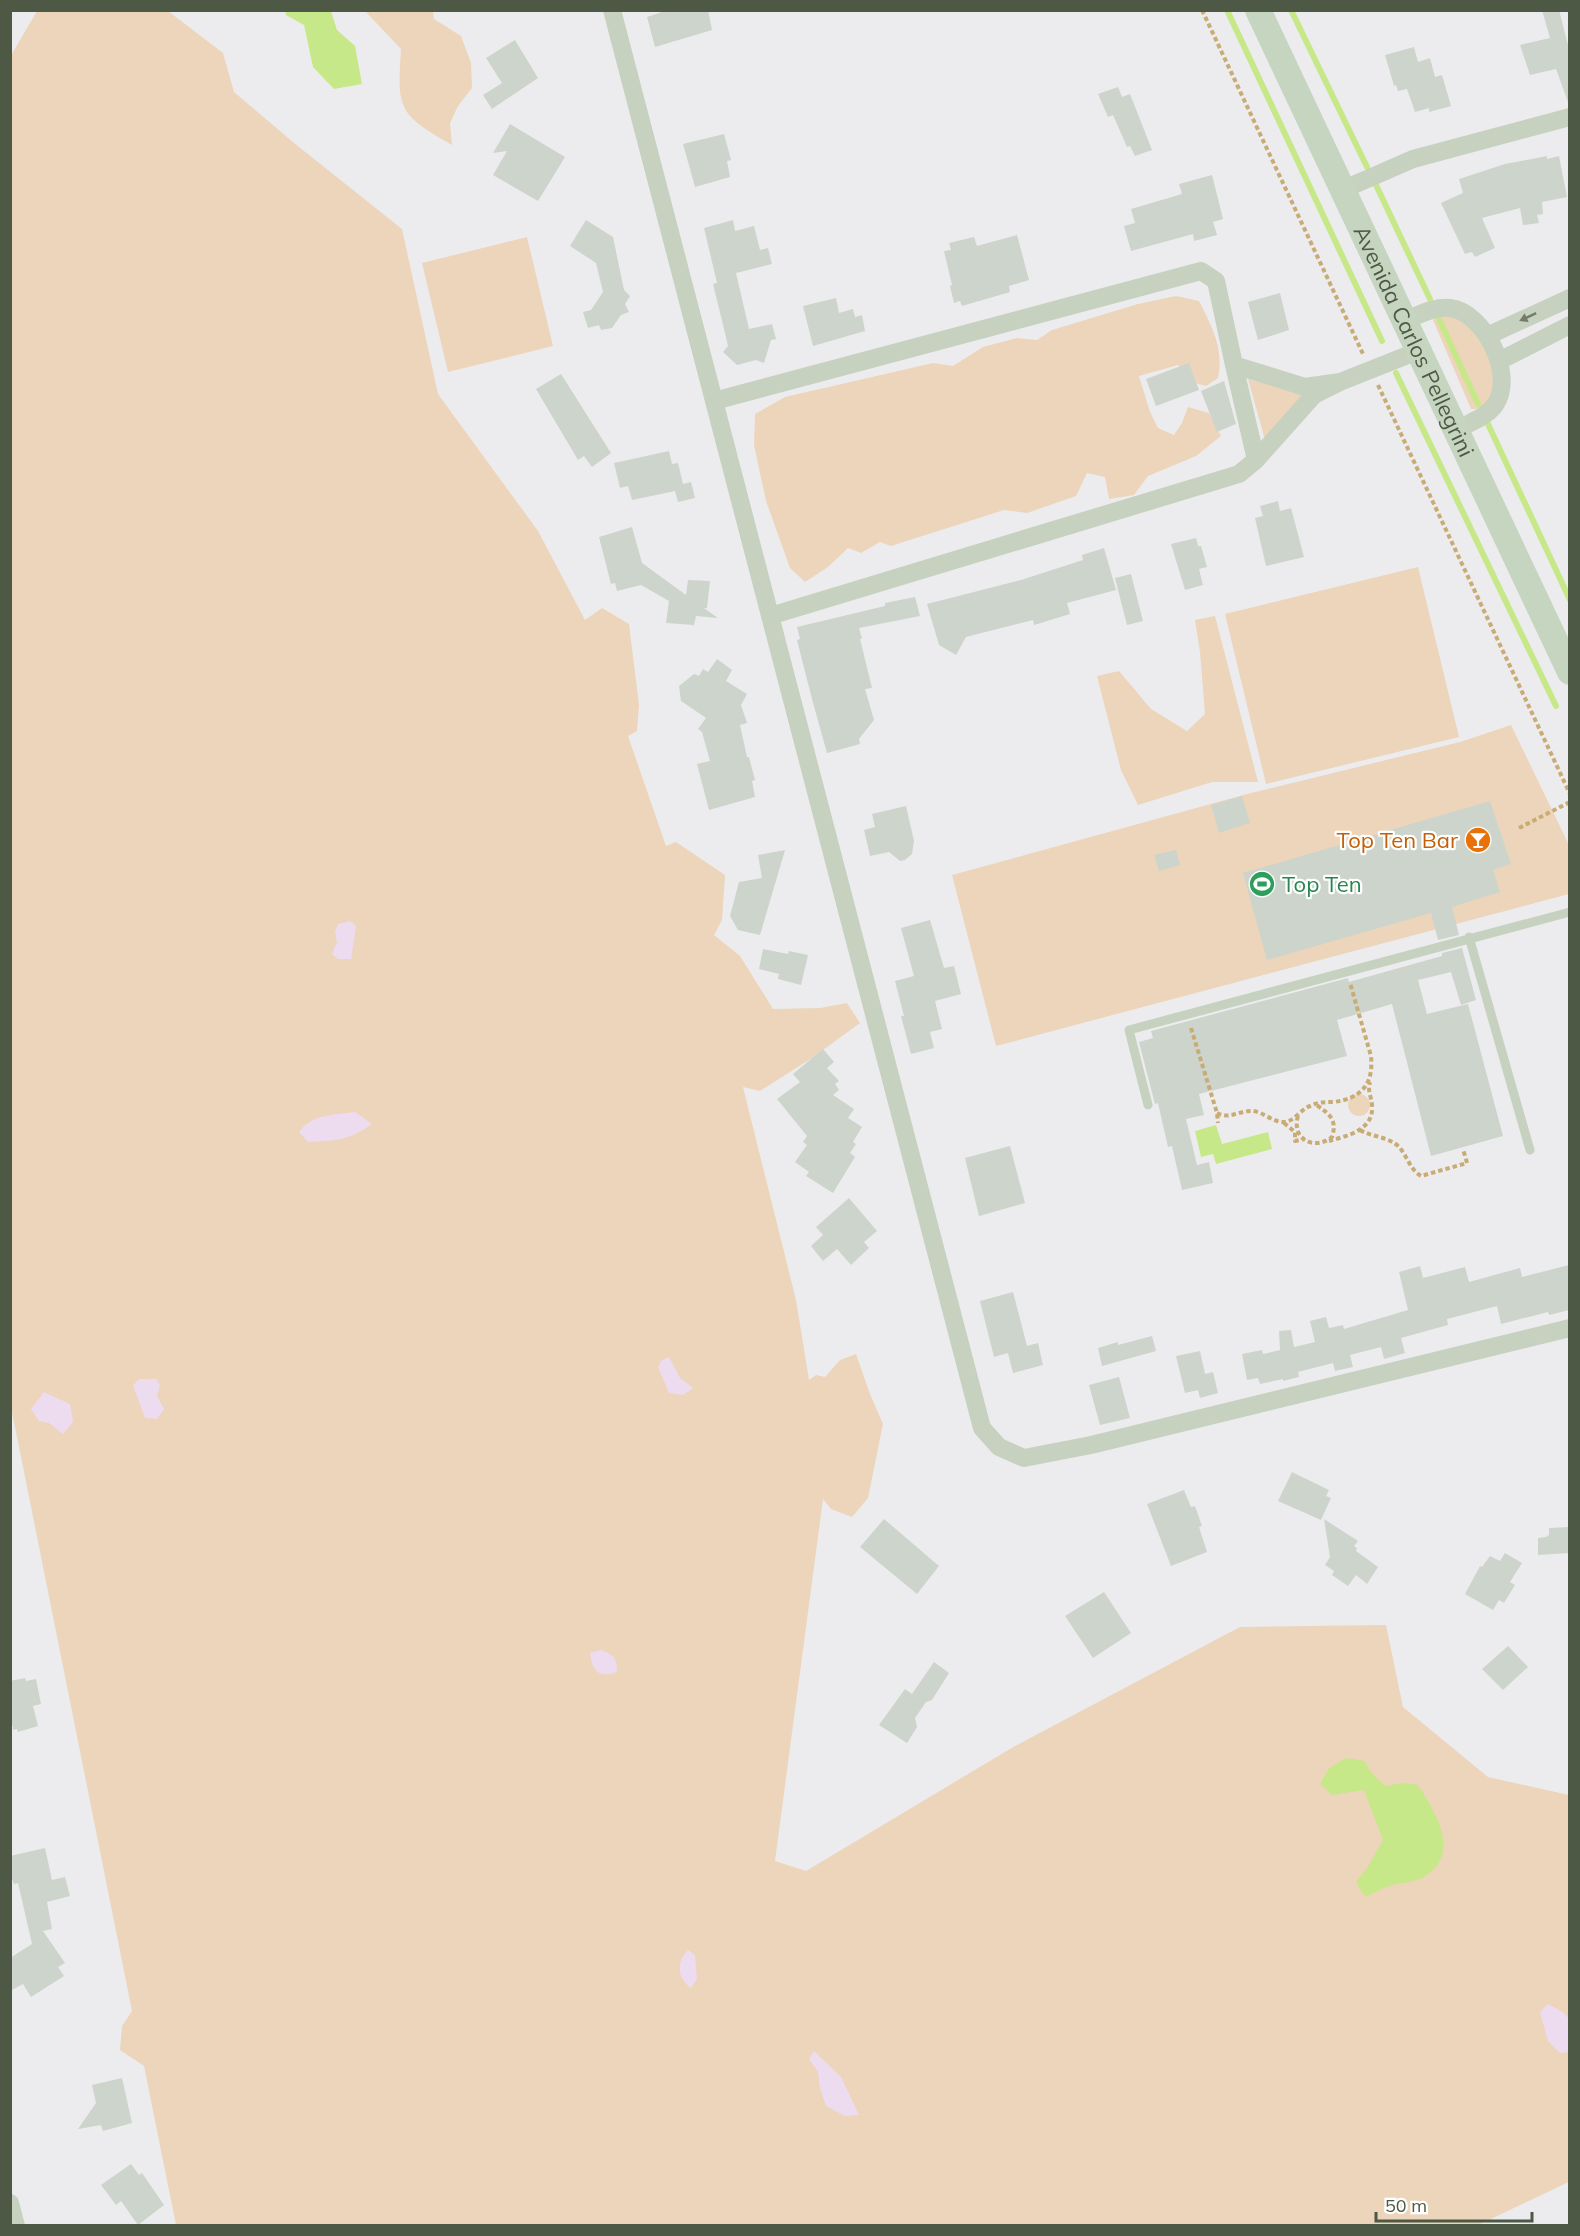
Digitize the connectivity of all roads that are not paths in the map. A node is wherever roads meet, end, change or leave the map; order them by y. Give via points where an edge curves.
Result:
1 (612, 10) edge
2 (1258, 10) edge
3 (1569, 117) edge
4 (1342, 190) junction
5 (1569, 298) edge
6 (1405, 320) junction
7 (1569, 325) edge
8 (1487, 336) junction
9 (1418, 351) junction
10 (1499, 361) junction
11 (1234, 365) junction
12 (1340, 382) junction
13 (714, 401) junction
14 (1456, 430) junction
15 (1256, 460) junction
16 (770, 616) junction
17 (1569, 672) edge
18 (1569, 912) edge
19 (1469, 937) junction
20 (1148, 1105) dead end
21 (1530, 1150) dead end
22 (1569, 1328) edge
23 (10, 2203) edge
24 (16, 2226) edge

1 - 13 street
2 - 4 main road, Avenida Carlos Pellegrini
3 - 4 street via 1413,159
4 - 6 main road, Avenida Carlos Pellegrini
5 -> 8 street
6 - 8 street via 1438,308 1450,308 1478,324
6 - 9 main road, Avenida Carlos Pellegrini
7 - 10 street
8 - 10 street
9 - 12 street
9 - 14 main road, Avenida Carlos Pellegrini
10 - 14 street via 1502,379 1495,405 1484,416
11 - 12 street via 1305,387
11 - 13 street via 1216,281 1201,271
11 - 15 street
12 - 15 street via 1314,395
13 - 16 street
14 - 17 main road, Avenida Carlos Pellegrini
15 - 16 street via 1239,474
16 - 22 street via 981,1428 999,1447 1024,1458 1091,1445
18 - 19 lane
19 - 20 lane via 1129,1030
19 - 21 lane
23 - 24 street

